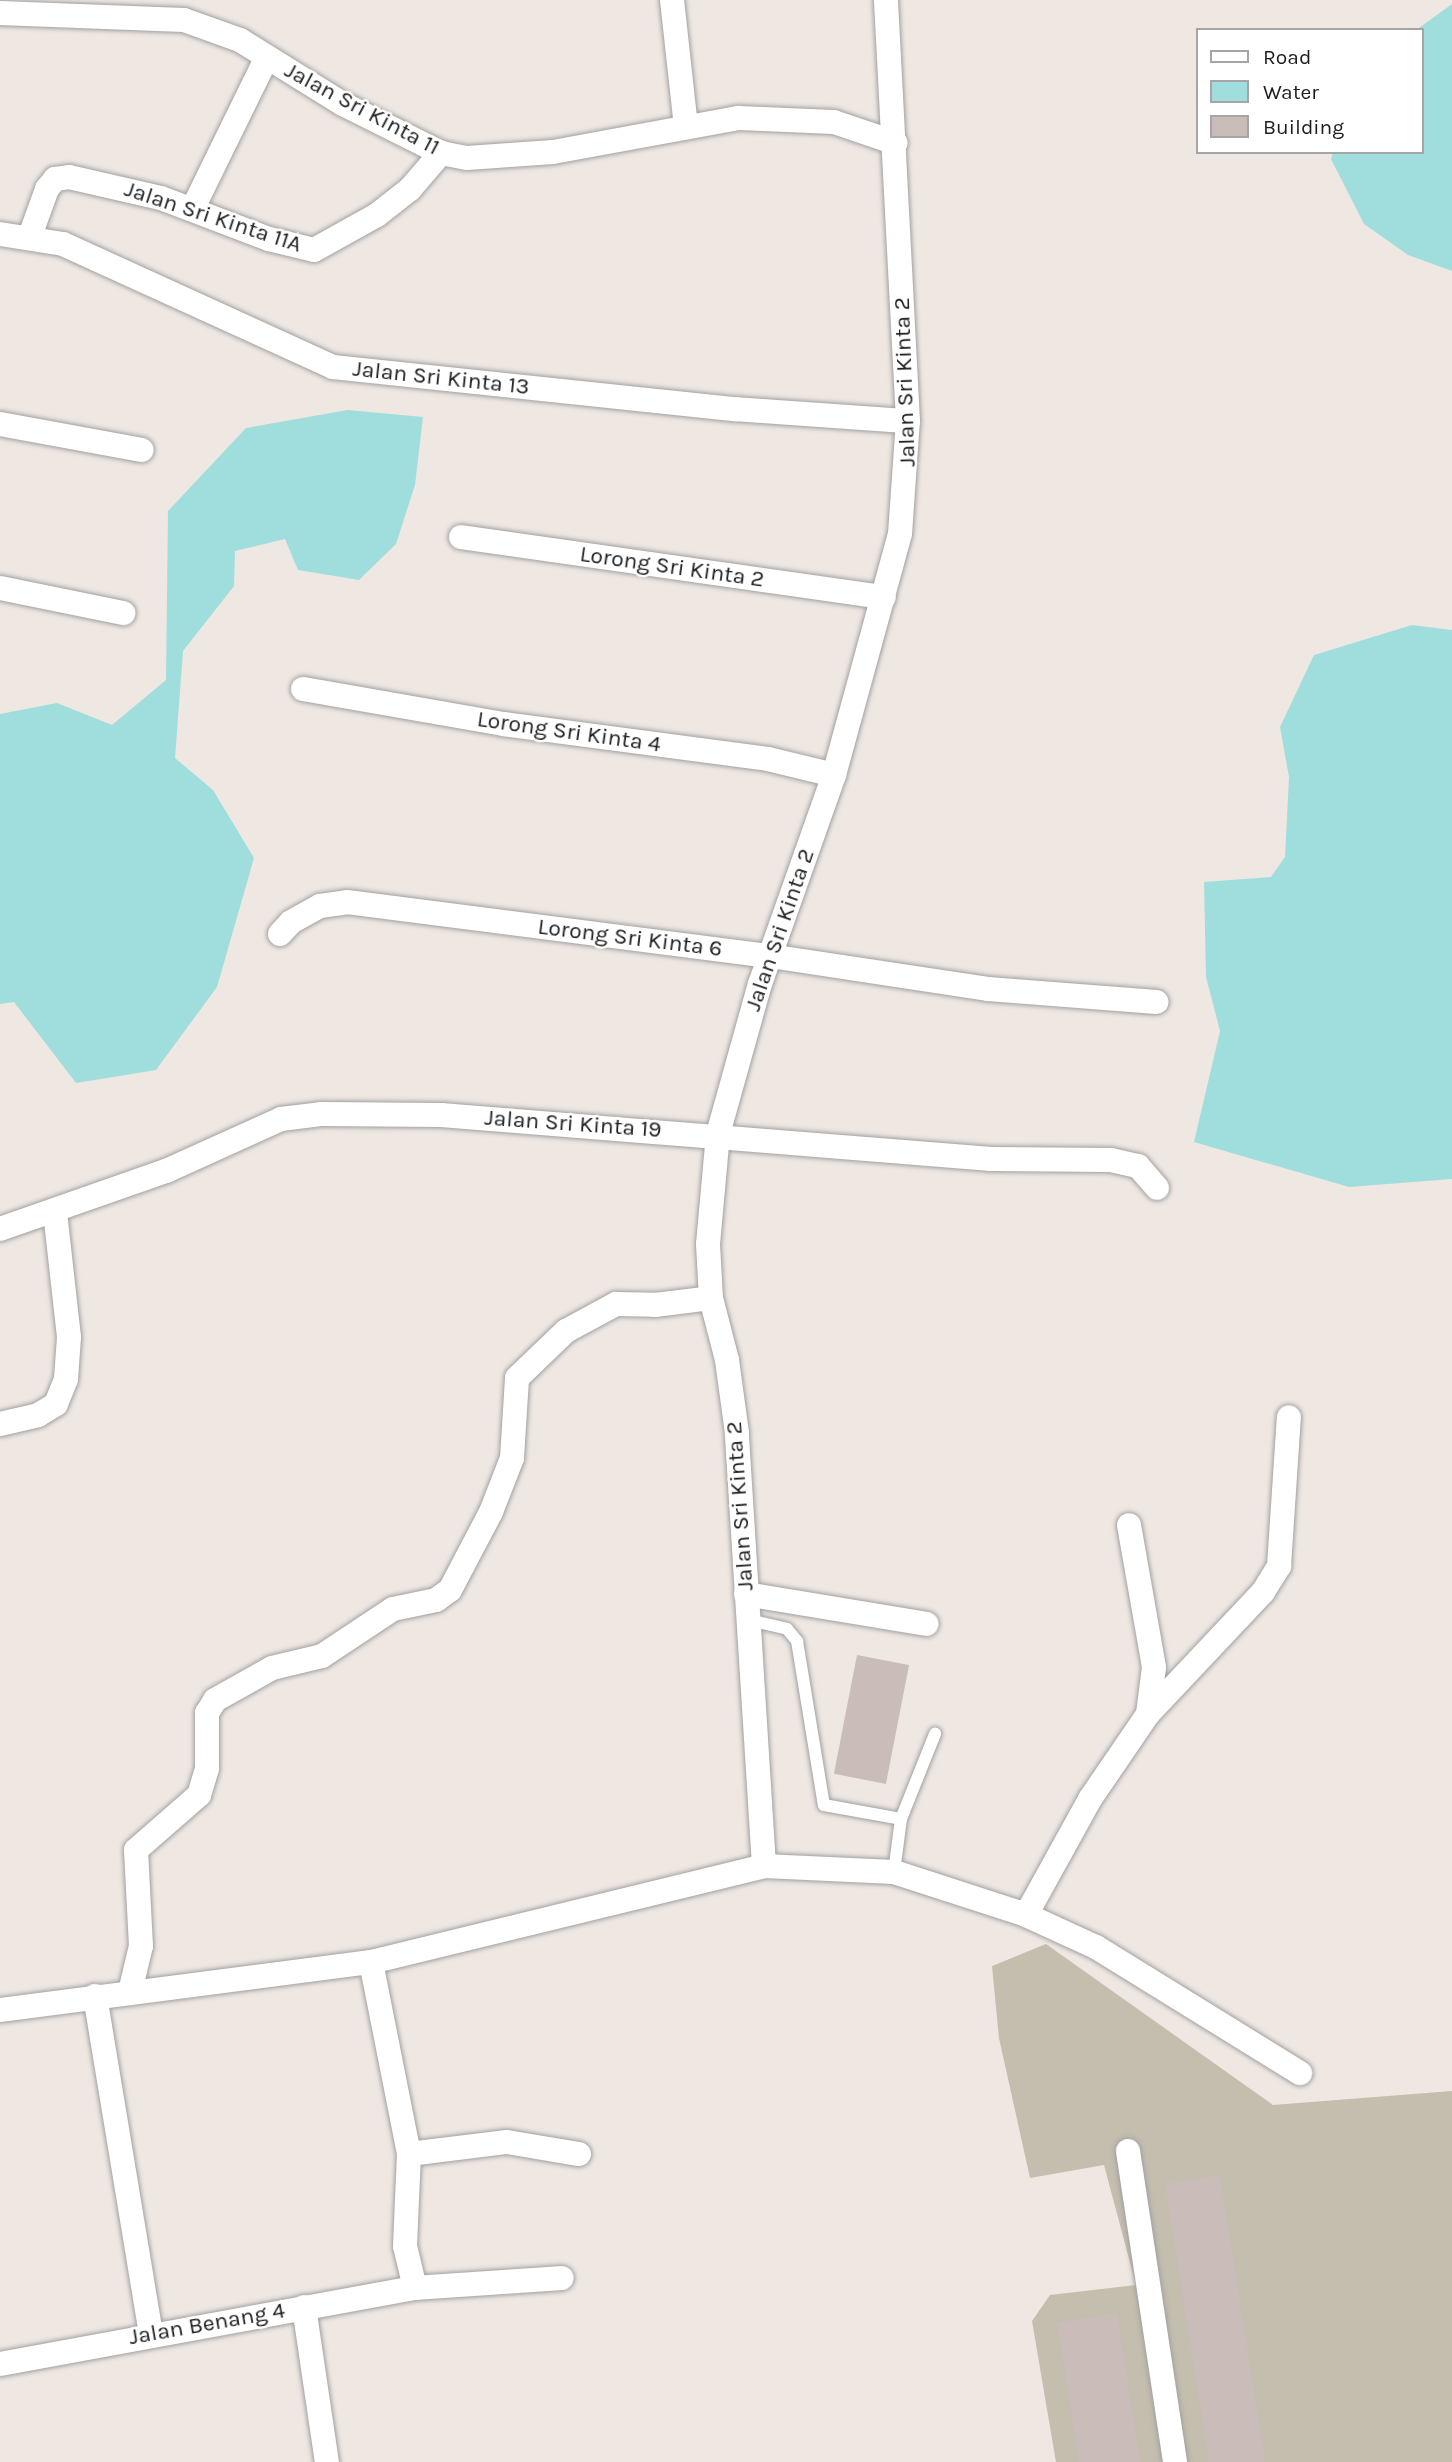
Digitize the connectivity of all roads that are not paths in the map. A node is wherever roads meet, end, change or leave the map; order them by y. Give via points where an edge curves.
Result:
1 (672, 0) edge
2 (886, 0) edge
3 (0, 13) edge
4 (267, 57) junction
5 (686, 126) junction
6 (896, 143) junction
7 (441, 153) junction
8 (193, 208) junction
9 (0, 234) edge
10 (30, 236) junction
11 (908, 421) junction
12 (0, 425) edge
13 (142, 450) dead end
14 (461, 537) dead end
15 (0, 588) edge
16 (884, 597) junction
17 (123, 612) dead end
18 (303, 689) dead end
19 (834, 775) junction
20 (280, 934) dead end
21 (770, 956) junction
22 (1156, 1002) dead end
23 (718, 1134) junction
24 (1157, 1188) dead end
25 (55, 1212) junction
26 (0, 1229) edge
27 (711, 1298) junction
28 (1289, 1417) dead end
29 (0, 1424) edge
30 (1129, 1525) dead end
31 (746, 1594) junction
32 (749, 1620) junction
33 (927, 1624) dead end
34 (1148, 1714) junction
35 (935, 1734) dead end
36 (901, 1819) junction
37 (764, 1866) junction
38 (894, 1872) junction
39 (1026, 1915) junction
40 (371, 1962) junction
41 (130, 1992) junction
42 (95, 1996) junction
43 (0, 2010) edge
44 (1300, 2073) dead end
45 (1128, 2151) dead end
46 (409, 2154) junction
47 (579, 2154) dead end
48 (562, 2278) dead end
49 (415, 2288) junction
50 (303, 2307) junction
51 (151, 2333) junction
52 (0, 2364) edge
53 (327, 2462) edge
54 (1175, 2462) edge

1 - 5 street
2 - 6 street, Jalan Sri Kinta 2
3 - 4 street, Jalan Sri Kinta 11 via 184,20 240,40
4 - 7 street, Jalan Sri Kinta 11 via 343,104
4 - 8 street
5 - 6 street, Jalan Sri Kinta 11 via 739,118 834,122
5 - 7 street, Jalan Sri Kinta 11 via 552,152 467,158
6 - 11 street, Jalan Sri Kinta 2
7 - 8 street, Jalan Sri Kinta 11A via 410,189 377,215 314,250 270,239
8 - 10 street, Jalan Sri Kinta 11A via 115,184 55,179
9 - 10 street, Jalan Sri Kinta 13
10 - 11 street, Jalan Sri Kinta 13 via 63,244 333,367 721,407
11 - 16 street, Jalan Sri Kinta 2 via 901,534
12 - 13 street
14 - 16 street, Lorong Sri Kinta 2
15 - 17 street
16 - 19 street, Jalan Sri Kinta 2
18 - 19 street, Lorong Sri Kinta 4 via 503,724 768,759
19 - 21 street, Jalan Sri Kinta 2
20 - 21 street, Lorong Sri Kinta 6 via 291,922 320,906 347,902
21 - 22 street, Lorong Sri Kinta 6 via 988,989
21 - 23 street, Jalan Sri Kinta 2
23 - 24 street, Jalan Sri Kinta 19 via 991,1158 1111,1160 1138,1166
23 - 25 street, Jalan Sri Kinta 19 via 441,1115 321,1114 281,1119 166,1171
23 - 27 street, Jalan Sri Kinta 2 via 708,1244
25 - 26 street, Jalan Sri Kinta 19
25 - 29 street via 69,1337 65,1379 56,1404 38,1415
27 - 31 street, Jalan Sri Kinta 2 via 727,1360 737,1433
27 - 41 street via 616,1304 566,1331 517,1378 512,1458 491,1512 450,1590 436,1600 393,1609 322,1656 272,1668 215,1700 207,1713 207,1768 199,1795 136,1850 141,1946
28 - 34 street via 1279,1566 1263,1592
30 - 34 street via 1154,1667
31 - 32 street, Jalan Sri Kinta 2
31 - 33 street
32 - 36 lane via 787,1629 797,1641 824,1805
32 - 37 street, Jalan Sri Kinta 2
34 - 39 street via 1090,1799
35 - 36 lane
36 - 38 lane
37 - 38 street
37 - 40 street
38 - 39 street
39 - 44 street via 1096,1947
40 - 41 street
40 - 46 street
41 - 42 street
42 - 43 street
42 - 51 street
45 - 54 street
46 - 47 street via 507,2143
46 - 49 street via 405,2246
48 - 49 street, Jalan Benang 4
49 - 50 street, Jalan Benang 4
50 - 51 street, Jalan Benang 4
50 - 53 street
51 - 52 street, Jalan Benang 4

